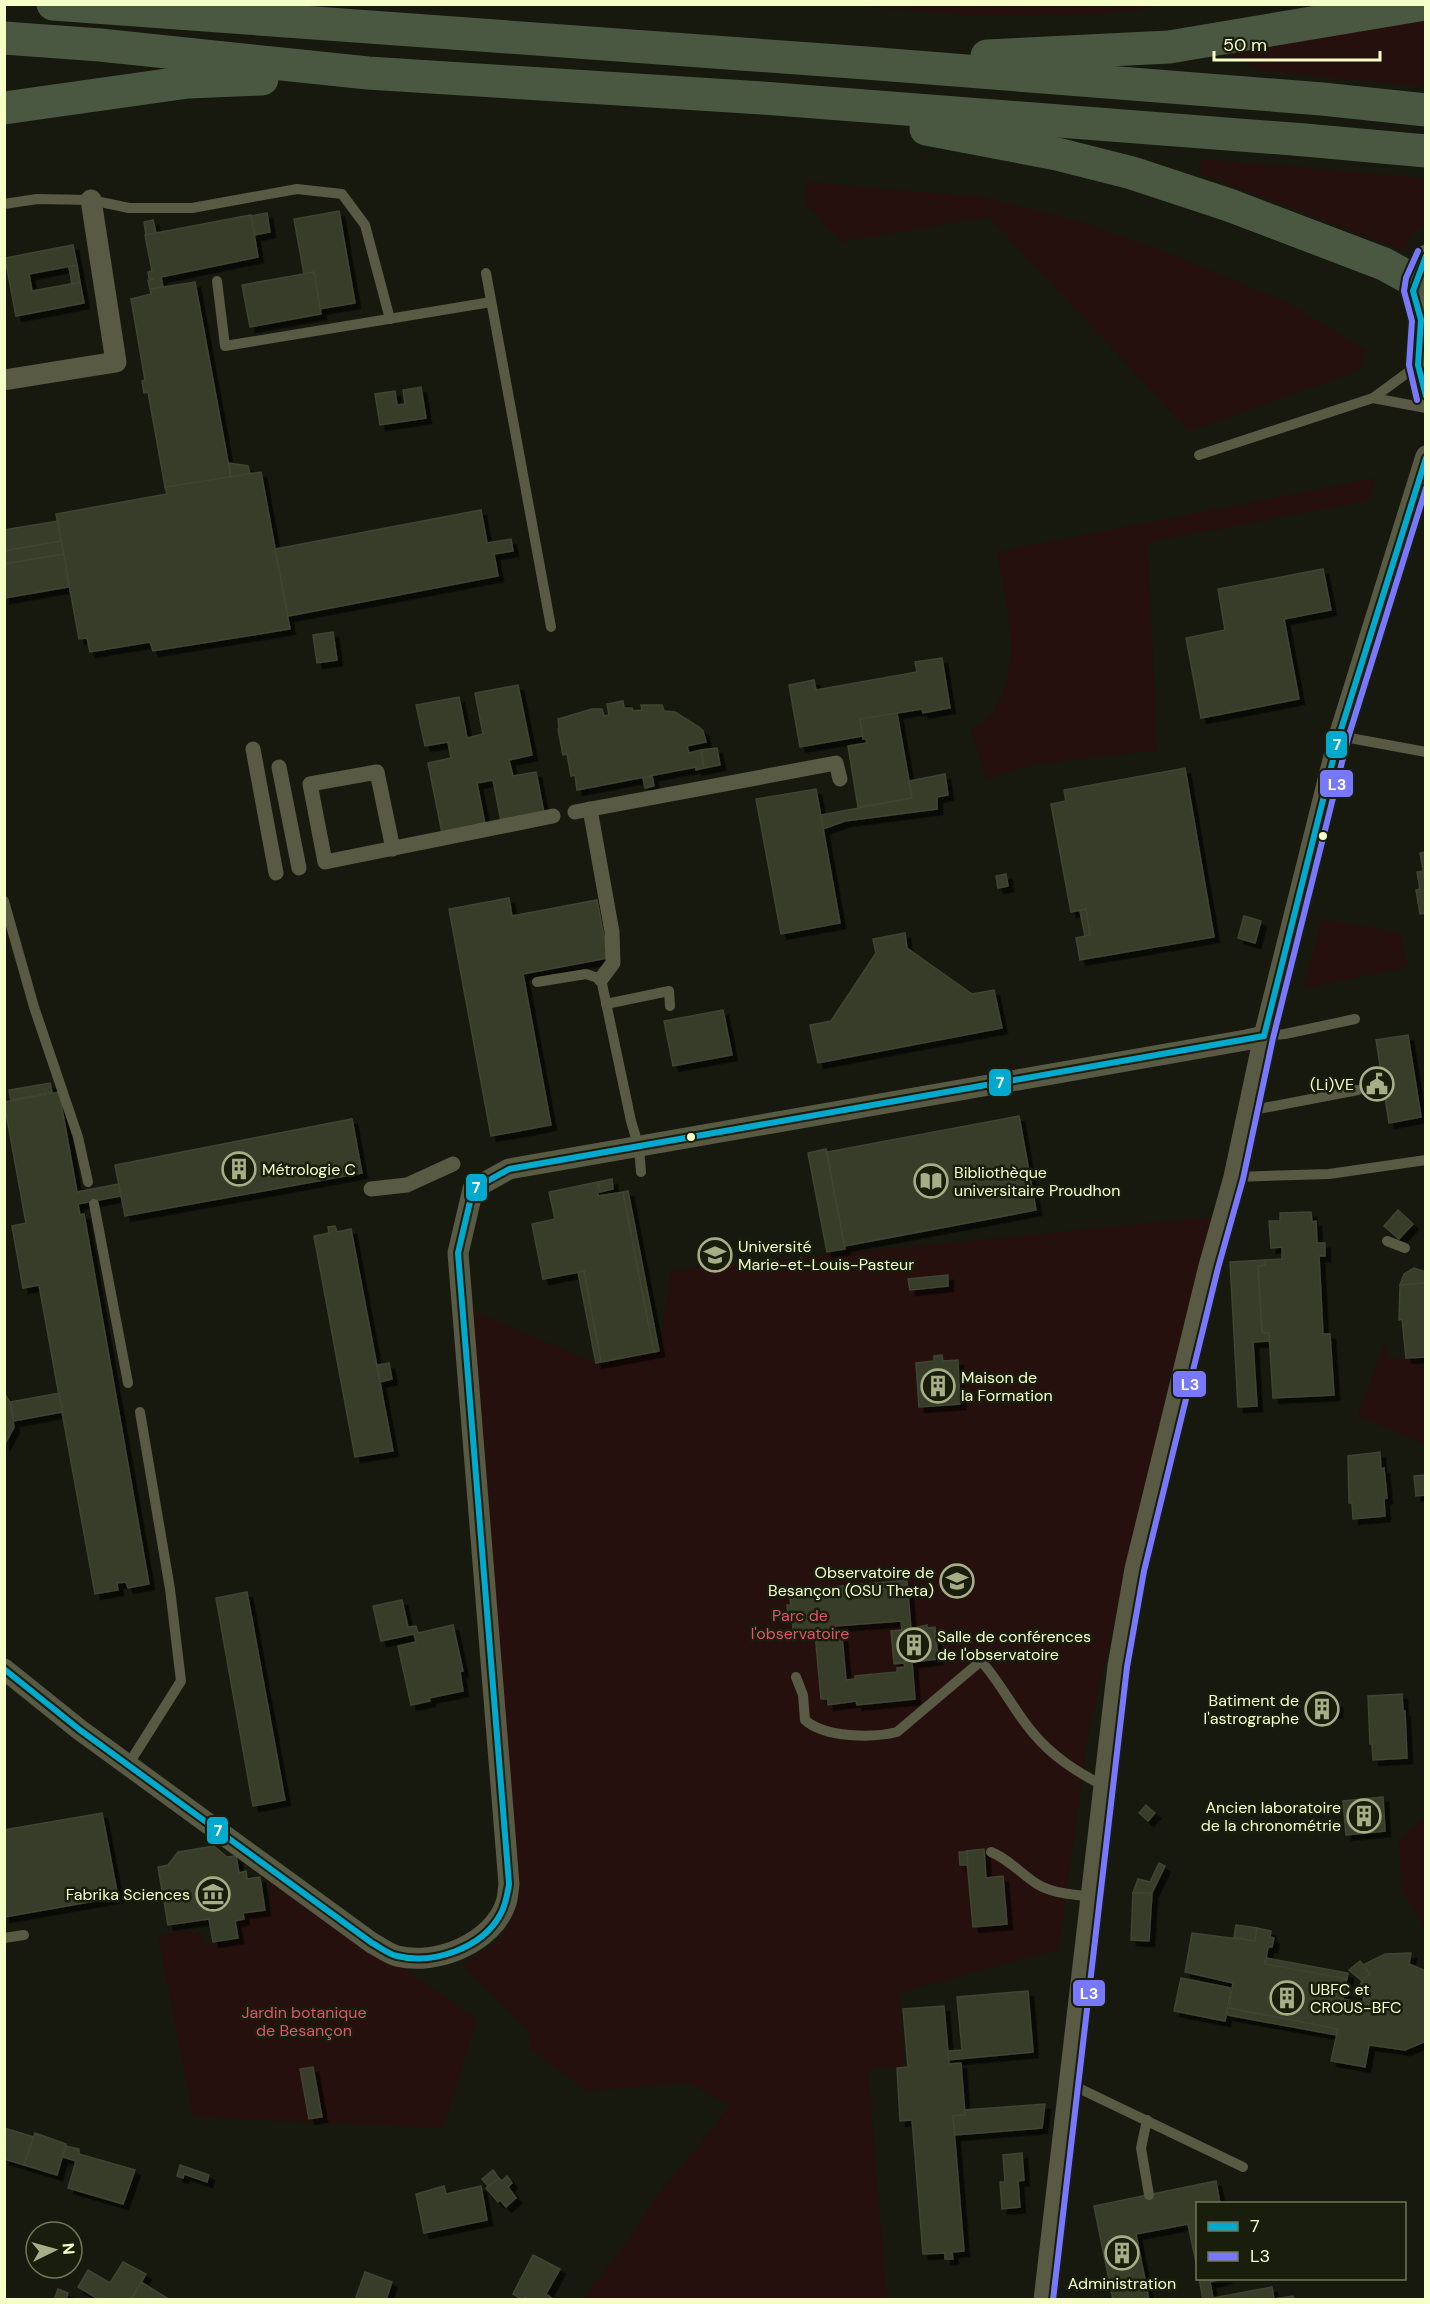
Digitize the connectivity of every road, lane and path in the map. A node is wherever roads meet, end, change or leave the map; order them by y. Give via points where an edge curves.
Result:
1 (53, 4) edge
2 (307, 4) edge
3 (1425, 4) edge
4 (440, 32) junction
5 (4, 38) edge
6 (866, 63) junction
7 (368, 73) junction
8 (762, 99) junction
9 (4, 108) edge
10 (1425, 110) edge
11 (1425, 151) edge
12 (91, 201) junction
13 (4, 204) edge
14 (1420, 268) edge
15 (486, 273) dead end
16 (217, 280) dead end
17 (491, 302) junction
18 (390, 319) junction
19 (1423, 322) edge
20 (1418, 365) junction
21 (4, 380) edge
22 (1373, 398) junction
23 (1425, 398) edge
24 (1425, 408) edge
25 (1198, 455) dead end
26 (1425, 456) edge
27 (551, 627) dead end
28 (1339, 736) junction
29 (253, 749) dead end
30 (1425, 752) edge
31 (279, 767) dead end
32 (840, 779) dead end
33 (553, 816) dead end
34 (393, 849) junction
35 (299, 868) dead end
36 (276, 873) dead end
37 (4, 901) edge
38 (602, 979) junction
39 (537, 982) dead end
40 (606, 1004) junction
41 (670, 1006) dead end
42 (1355, 1019) dead end
43 (1264, 1036) junction
44 (1358, 1090) dead end
45 (1248, 1111) junction
46 (639, 1148) junction
47 (1425, 1160) edge
48 (453, 1164) dead end
49 (640, 1172) dead end
50 (1234, 1177) junction
51 (88, 1182) dead end
52 (371, 1189) dead end
53 (94, 1204) dead end
54 (1387, 1241) dead end
55 (1405, 1248) dead end
56 (128, 1383) dead end
57 (140, 1412) dead end
58 (4, 1669) edge
59 (796, 1677) dead end
60 (128, 1765) junction
61 (1104, 1786) junction
62 (991, 1852) dead end
63 (1092, 1897) junction
64 (24, 1935) dead end
65 (4, 1938) edge
66 (1070, 2084) junction
67 (1147, 2120) junction
68 (1244, 2167) dead end
69 (1149, 2195) dead end
70 (1044, 2300) edge

1 - 4 highway
2 - 4 highway
3 - 6 highway via 1169,47
4 - 6 highway
5 - 7 highway
6 - 10 highway
7 - 8 highway
7 - 9 highway via 188,82
8 - 11 highway
8 - 14 highway via 1057,154 1132,173 1384,264
12 - 13 lane via 37,199
12 - 18 lane via 129,208 192,208 297,189 342,194 365,225
12 - 21 street via 116,362
14 - 19 street via 1413,291
15 - 17 lane
16 - 18 lane via 225,346
17 - 18 lane
17 - 27 lane
19 - 20 street
20 - 22 lane
20 - 23 street
22 - 24 lane
22 - 25 lane
26 - 28 street
28 - 30 lane
28 - 43 street
29 - 36 street
31 - 35 street
32 - 38 street via 836,763 582,811 612,932 613,963
33 - 34 street
34 - 34 street via 377,772 310,784 325,861
37 - 51 lane via 34,1007 78,1137
38 - 39 lane via 586,974
38 - 40 lane
40 - 41 lane via 669,991
40 - 46 lane
42 - 43 lane
43 - 45 street
43 - 46 street
44 - 45 lane
45 - 50 street
46 - 49 lane
46 - 60 street via 509,1169 473,1189 465,1216 458,1253 508,1884 506,1904 490,1928 455,1952 428,1959 396,1956 372,1943
47 - 50 lane via 1329,1174
48 - 52 street via 406,1185
50 - 61 street via 1135,1569 1118,1666
53 - 56 lane
54 - 55 lane
57 - 60 lane via 181,1681
58 - 60 street
59 - 61 lane via 803,1695 805,1720 810,1725 883,1736 897,1732 981,1661 1041,1743 1076,1772
61 - 63 street
62 - 63 lane via 1015,1865 1039,1886
63 - 66 street
64 - 65 lane
66 - 67 lane
66 - 70 street
67 - 68 lane
67 - 69 lane via 1141,2148

